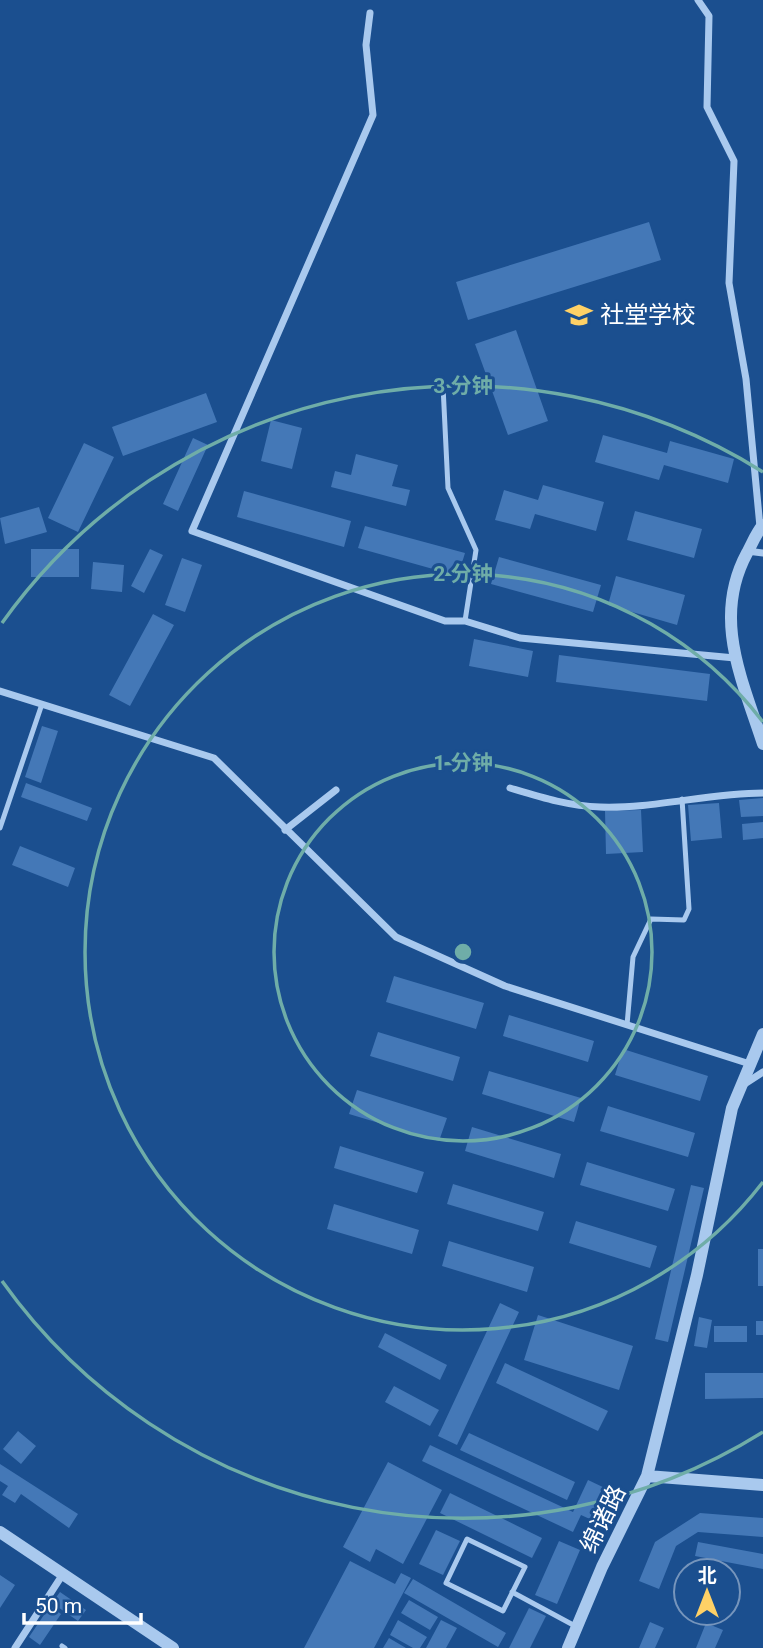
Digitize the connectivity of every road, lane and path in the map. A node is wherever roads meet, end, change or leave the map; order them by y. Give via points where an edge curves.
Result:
1 (698, 0) edge
2 (370, 13) dead end
3 (443, 386) dead end
4 (762, 527) edge
5 (747, 551) junction
6 (763, 553) edge
7 (466, 621) junction
8 (735, 658) junction
9 (0, 691) edge
10 (42, 704) junction
11 (763, 744) edge
12 (510, 788) dead end
13 (336, 790) dead end
14 (763, 793) edge
15 (682, 799) junction
16 (0, 828) edge
17 (285, 830) junction
18 (628, 1025) junction
19 (763, 1034) edge
20 (750, 1064) junction
21 (763, 1072) edge
22 (740, 1087) junction
23 (647, 1476) junction
24 (763, 1485) edge
25 (0, 1532) edge
26 (63, 1574) junction
27 (512, 1592) junction
28 (577, 1627) junction
29 (15, 1648) edge
30 (173, 1648) edge
31 (568, 1648) edge

1 - 4 street via 709,16 706,107 734,161 729,283 746,379
2 - 7 street via 366,45 373,114 192,531 445,621
3 - 7 lane via 448,488 476,550
4 - 5 street
5 - 6 street
5 - 8 street via 728,606
7 - 8 street via 520,638
8 - 11 street
9 - 10 street
10 - 16 lane
10 - 17 street via 214,758
12 - 15 street via 560,803 603,807
13 - 17 street
14 - 15 street
15 - 18 lane via 689,909 684,920 651,919 633,957
17 - 18 street via 396,937 505,986
18 - 20 street
19 - 20 street
20 - 22 street
21 - 22 street
22 - 23 street
23 - 24 street, 绵诸路
23 - 28 street, 绵诸路
25 - 26 street
26 - 29 street
26 - 30 street
27 - 27 lane via 525,1567 467,1539 446,1583 503,1611
27 - 28 lane
28 - 31 street, 绵诸路

